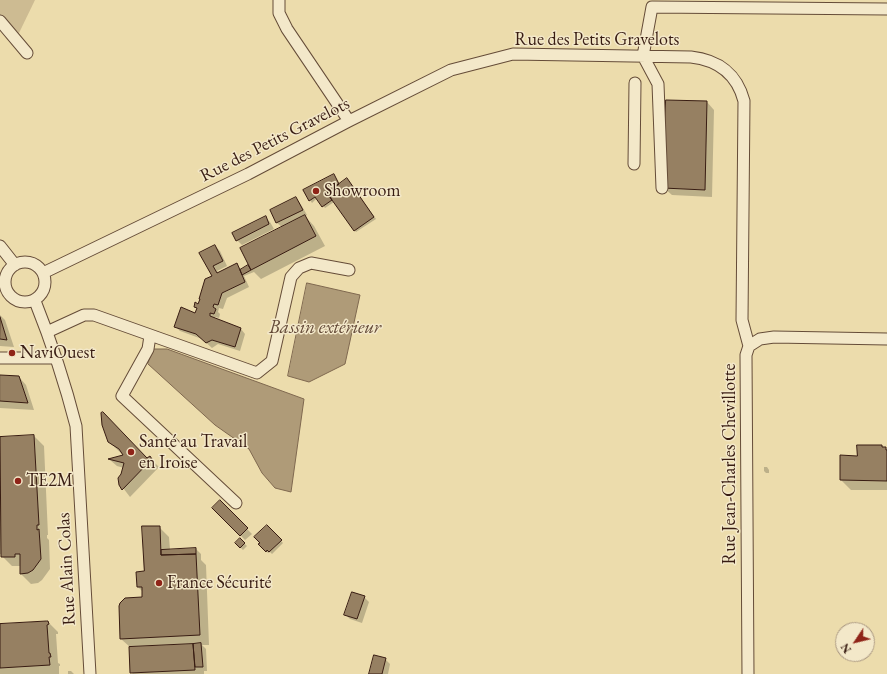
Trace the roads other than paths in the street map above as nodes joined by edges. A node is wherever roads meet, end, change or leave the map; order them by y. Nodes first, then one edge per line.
1 (280, 0) edge
2 (651, 4) edge
3 (842, 4) edge
4 (887, 9) edge
5 (0, 21) edge
6 (27, 53) dead end
7 (643, 56) junction
8 (636, 83) dead end
9 (349, 121) junction
10 (634, 164) dead end
11 (662, 188) dead end
12 (0, 246) edge
13 (15, 265) junction
14 (350, 270) dead end
15 (43, 273) junction
16 (35, 300) junction
17 (47, 332) junction
18 (150, 336) junction
19 (887, 339) edge
20 (749, 346) junction
21 (0, 358) edge
22 (56, 358) junction
23 (236, 503) dead end
24 (90, 674) edge
25 (748, 674) edge

1 - 9 street
2 - 3 street
2 - 7 street
3 - 4 street
5 - 6 street
7 - 9 street, Rue des Petits Gravelots
7 - 11 street
7 - 20 street, Rue des Petits Gravelots
8 - 10 street
9 - 15 street, Rue des Petits Gravelots
12 - 13 street
13 - 15 street
13 - 16 street
14 - 18 street
15 - 16 street
16 - 17 street, Rue Alain Colas
17 - 18 street
17 - 22 street, Rue Alain Colas
18 - 23 street
19 - 20 street, Rue Jean-Charles Chevillotte
20 - 25 street, Rue Jean-Charles Chevillotte
21 - 22 street
22 - 24 street, Rue Alain Colas

